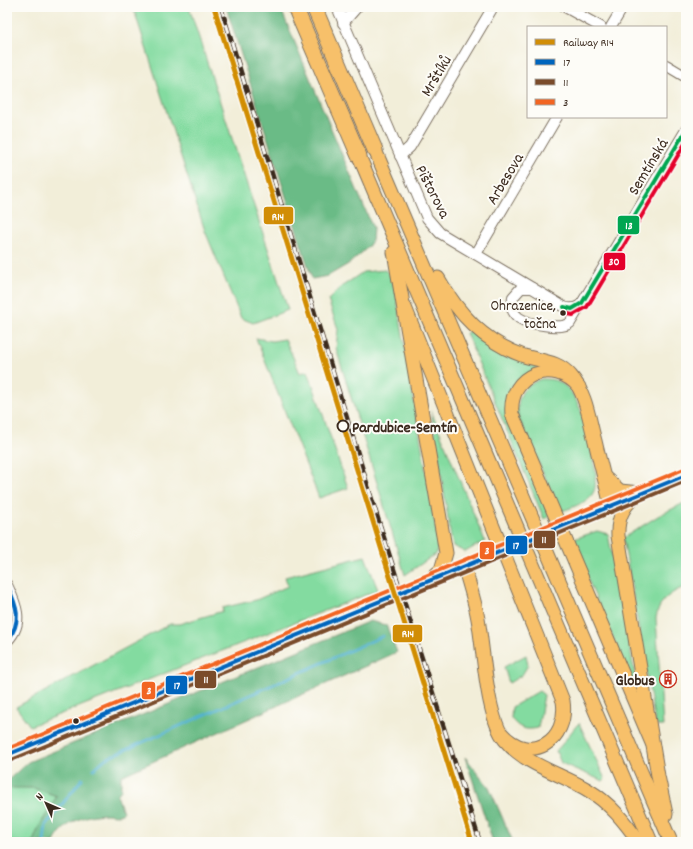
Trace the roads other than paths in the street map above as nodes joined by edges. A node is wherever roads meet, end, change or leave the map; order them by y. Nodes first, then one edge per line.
1 (295, 7) edge
2 (314, 7) edge
3 (337, 7) edge
4 (357, 7) edge
5 (493, 7) edge
6 (565, 7) edge
7 (623, 7) edge
8 (343, 23) junction
9 (599, 26) edge
10 (612, 26) edge
11 (667, 66) edge
12 (686, 77) edge
13 (556, 118) edge
14 (686, 130) edge
15 (375, 150) joint
16 (359, 156) joint
17 (400, 156) junction
18 (404, 220) junction
19 (388, 226) junction
20 (476, 254) junction
21 (534, 289) junction
22 (584, 301) junction
23 (404, 305) junction
24 (579, 387) junction
25 (686, 475) edge
26 (604, 477) junction
27 (641, 493) junction
28 (611, 506) junction
29 (464, 566) junction
30 (428, 581) junction
31 (7, 585) edge
32 (7, 641) edge
33 (101, 716) junction
34 (501, 733) junction
35 (652, 742) junction
36 (7, 749) edge
37 (7, 755) edge
38 (639, 842) edge
39 (651, 842) edge
40 (672, 842) edge

1 - 16 highway
2 - 15 highway
3 - 8 street, Pištorova
4 - 8 street
5 - 17 street, Mrštíků
6 - 9 street
7 - 10 street
8 - 17 street, Pištorova
11 - 12 street
13 - 20 street, Arbesova
14 - 22 street, Semtínská
15 - 18 main road
16 - 19 main road
17 - 20 street, Pištorova
18 - 24 main road
18 - 40 main road
19 - 23 main road
19 - 39 main road
20 - 21 street, Pištorova
21 - 22 street, Pištorova
21 - 22 street, Semtínská
23 - 30 main road
23 - 34 main road
24 - 26 main road
24 - 35 main road
25 - 27 main road
26 - 27 main road
26 - 28 main road
27 - 28 main road
27 - 35 main road
28 - 29 main road, bridge
29 - 30 main road
29 - 34 main road
30 - 33 main road, bridge
31 - 32 street
33 - 36 main road
33 - 37 main road
34 - 38 main road
35 - 40 main road

